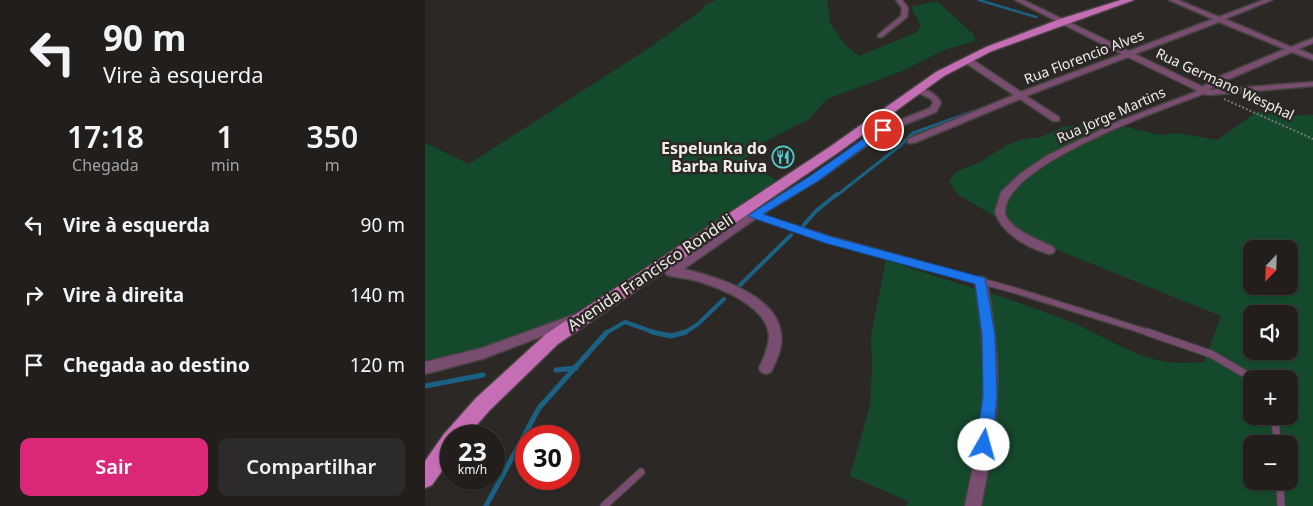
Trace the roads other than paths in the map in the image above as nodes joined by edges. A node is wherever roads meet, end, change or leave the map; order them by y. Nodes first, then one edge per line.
1 (899, 0) edge
2 (1018, 0) edge
3 (1130, 0) edge
4 (1173, 0) edge
5 (1269, 0) edge
6 (1219, 18) junction
7 (1063, 21) junction
8 (880, 36) dead end
9 (1313, 40) edge
10 (1293, 50) junction
11 (1129, 53) junction
12 (1313, 58) edge
13 (967, 60) junction
14 (1313, 84) edge
15 (917, 90) junction
16 (1206, 92) junction
17 (1021, 95) junction
18 (1056, 119) dead end
19 (911, 141) dead end
20 (754, 215) junction
21 (1049, 250) dead end
22 (672, 272) junction
23 (644, 275) junction
24 (981, 281) junction
25 (581, 317) junction
26 (425, 368) edge
27 (766, 368) dead end
28 (1243, 372) edge
29 (465, 425) edge
30 (440, 457) edge
31 (641, 472) dead end
32 (425, 478) edge
33 (1280, 490) edge
34 (604, 506) edge
35 (973, 506) edge
36 (1281, 506) edge

1 - 8 street
2 - 7 street, Rua Germano Wesphal
3 - 7 main road, Avenida Francisco Rondeli
4 - 6 street
5 - 6 street, Rua Florencio Alves
6 - 10 street
6 - 11 street, Rua Florencio Alves
7 - 11 street, Rua Germano Wesphal
7 - 13 main road, Avenida Francisco Rondeli
9 - 10 street, Rua Jorge Martins
10 - 12 street
10 - 16 street, Rua Jorge Martins
11 - 16 street, Rua Germano Wesphal
11 - 17 street, Rua Florencio Alves
13 - 15 main road, Avenida Francisco Rondeli
13 - 17 street
14 - 16 street
15 - 20 street
15 - 23 main road, Avenida Francisco Rondeli
16 - 21 street, Rua Jorge Martins
17 - 18 street
17 - 19 street, Rua Florencio Alves
20 - 22 street
20 - 24 lane
22 - 23 street
22 - 27 street
23 - 25 main road, Avenida Francisco Rondeli
24 - 28 lane
24 - 35 street
25 - 26 street
25 - 29 main road, Avenida Francisco Rondeli
30 - 32 main road
31 - 34 lane
33 - 36 lane

